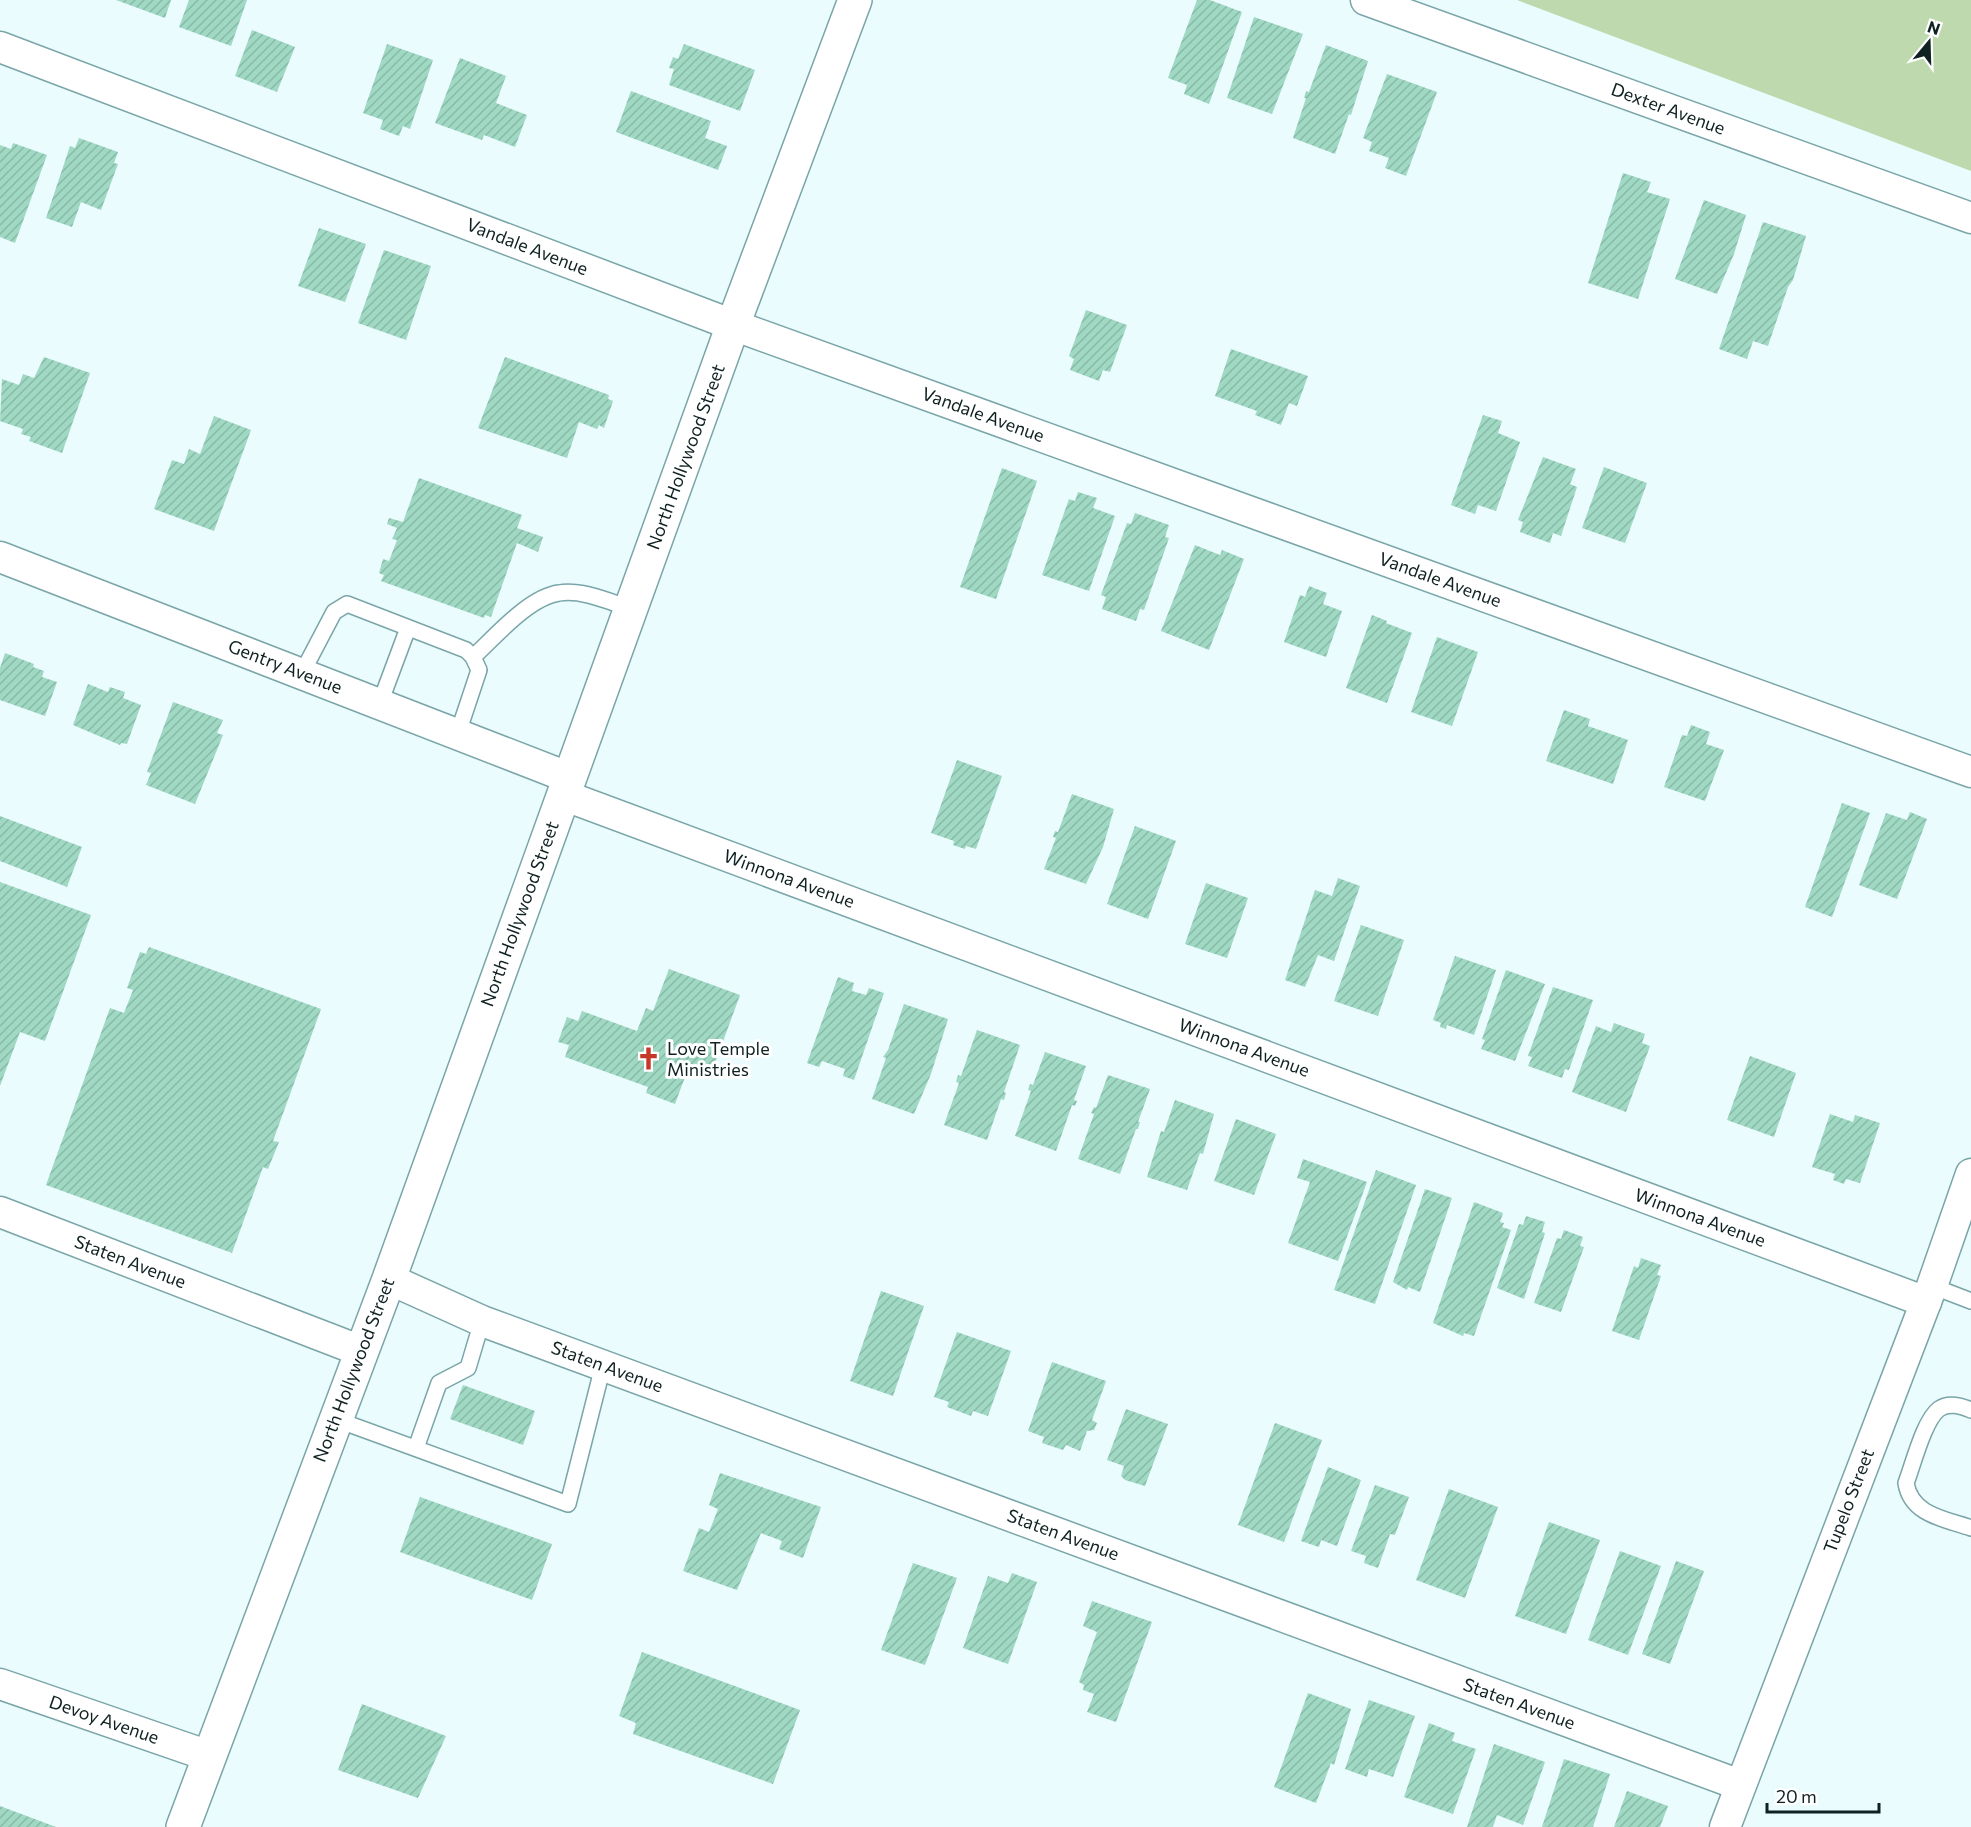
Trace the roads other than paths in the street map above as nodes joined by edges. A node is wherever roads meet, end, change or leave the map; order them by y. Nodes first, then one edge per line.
1 (855, 0) edge
2 (1366, 0) edge
3 (0, 46) edge
4 (1971, 218) edge
5 (734, 325) junction
6 (0, 557) edge
7 (632, 609) junction
8 (408, 628) junction
9 (473, 657) junction
10 (302, 673) junction
11 (380, 703) junction
12 (458, 733) junction
13 (1971, 772) edge
14 (566, 786) junction
15 (1971, 1174) edge
16 (0, 1212) edge
17 (389, 1279) junction
18 (1929, 1294) junction
19 (1971, 1301) edge
20 (482, 1321) junction
21 (361, 1351) junction
22 (603, 1366) junction
23 (1971, 1410) edge
24 (335, 1419) junction
25 (416, 1448) junction
26 (1971, 1528) edge
27 (0, 1684) edge
28 (209, 1756) junction
29 (1740, 1785) junction
30 (183, 1827) edge
31 (1725, 1827) edge

1 - 5 main road, North Hollywood Street
2 - 4 street, Dexter Avenue
3 - 5 street, Vandale Avenue
5 - 7 main road, North Hollywood Street
5 - 13 street, Vandale Avenue
6 - 10 street, Gentry Avenue
7 - 9 lane
7 - 14 main road, North Hollywood Street
8 - 9 lane
8 - 10 lane
8 - 11 lane
9 - 12 lane
10 - 11 street, Gentry Avenue
11 - 12 street, Gentry Avenue
12 - 14 street, Gentry Avenue
14 - 17 main road, North Hollywood Street
14 - 18 street, Winnona Avenue
15 - 18 street, Tupelo Street
16 - 21 street, Staten Avenue
17 - 20 street, Staten Avenue
17 - 21 main road, North Hollywood Street
18 - 19 lane
18 - 29 street, Tupelo Street
20 - 22 street, Staten Avenue
20 - 25 lane
21 - 24 main road, North Hollywood Street
22 - 25 lane
22 - 29 street, Staten Avenue
23 - 26 lane
24 - 25 lane
24 - 28 main road, North Hollywood Street
27 - 28 street, Devoy Avenue
28 - 30 main road, North Hollywood Street
29 - 31 street, Tupelo Street

